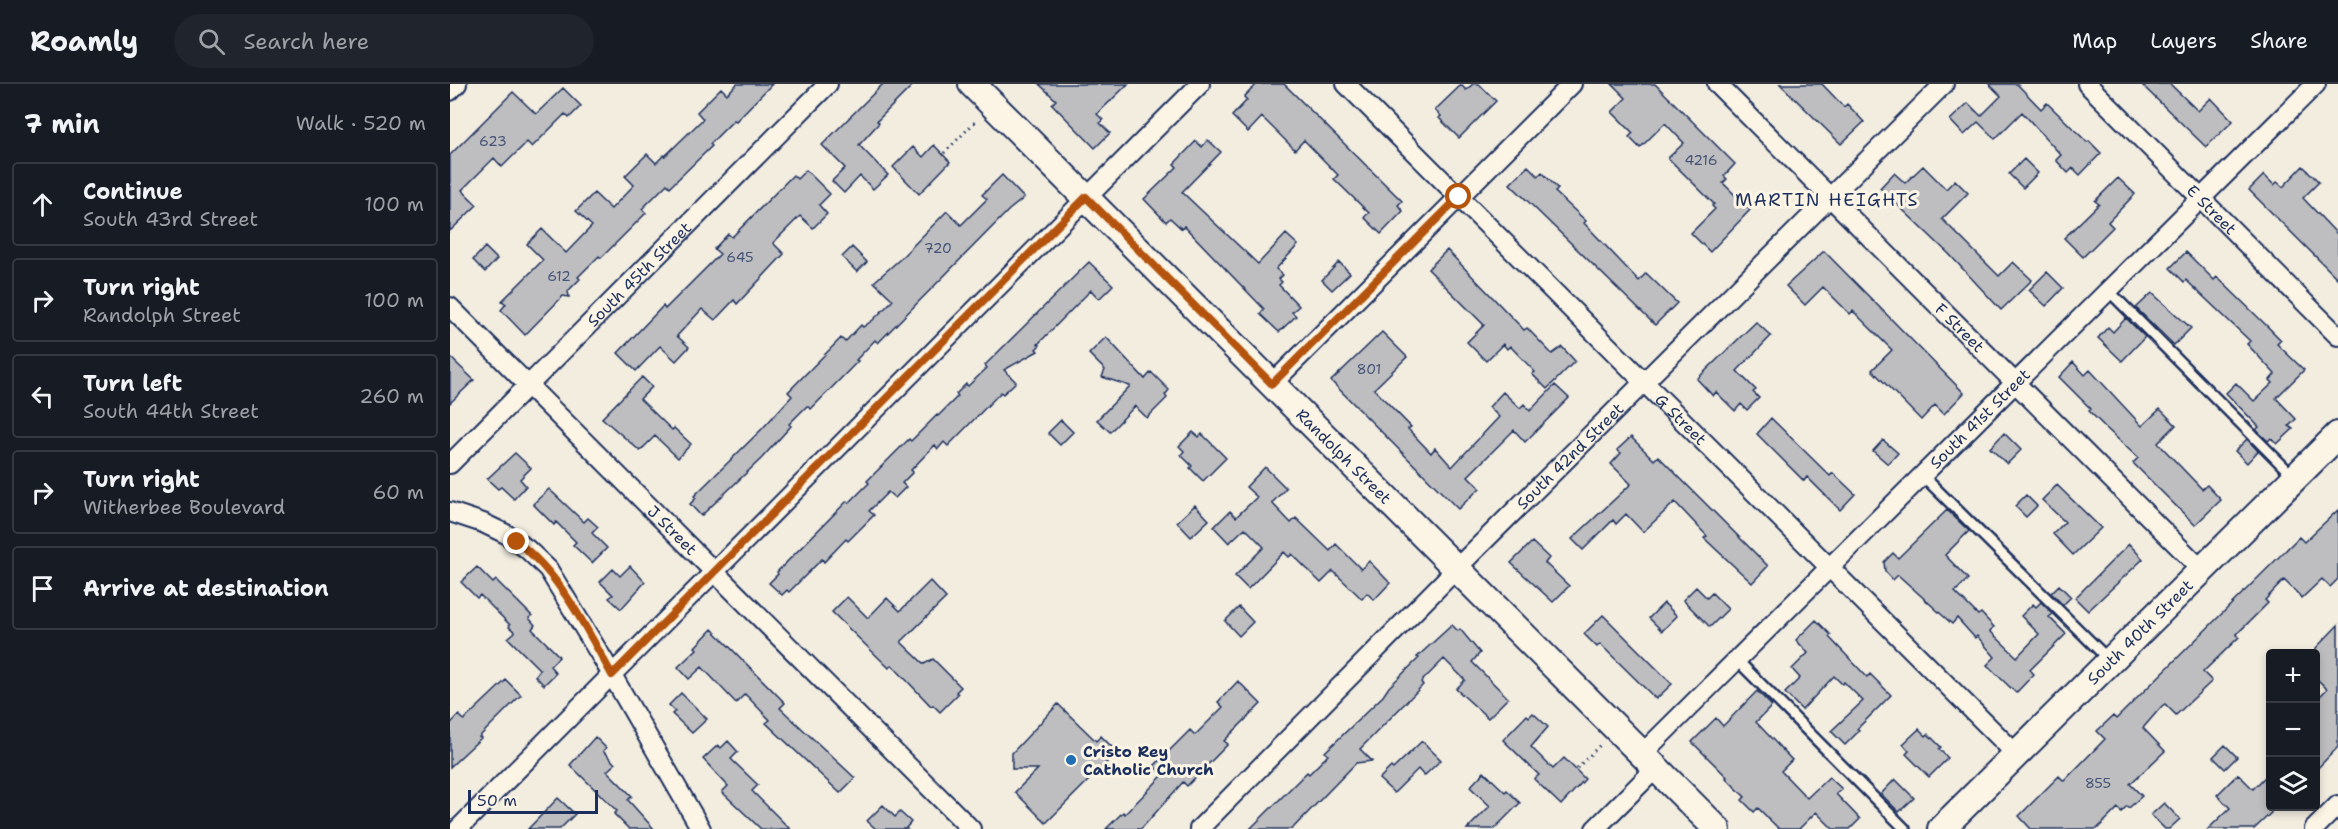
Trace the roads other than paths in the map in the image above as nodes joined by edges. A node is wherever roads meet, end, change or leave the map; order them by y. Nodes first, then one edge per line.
1 (457, 84) edge
2 (828, 84) edge
3 (972, 84) edge
4 (1200, 84) edge
5 (1346, 84) edge
6 (1572, 84) edge
7 (1717, 84) edge
8 (1944, 84) edge
9 (2087, 84) edge
10 (2316, 84) edge
11 (450, 91) edge
12 (1086, 197) junction
13 (1459, 197) junction
14 (1830, 197) junction
15 (2201, 198) junction
16 (2108, 290) junction
17 (450, 307) edge
18 (2338, 336) edge
19 (1644, 382) junction
20 (2015, 383) junction
21 (1272, 384) junction
22 (528, 386) junction
23 (2338, 435) edge
24 (450, 464) edge
25 (1922, 475) junction
26 (2295, 478) junction
27 (450, 512) edge
28 (1829, 567) junction
29 (1457, 569) junction
30 (2202, 570) junction
31 (714, 572) junction
32 (1736, 659) junction
33 (2110, 660) junction
34 (612, 675) junction
35 (2016, 754) junction
36 (1649, 761) junction
37 (2338, 805) edge
38 (458, 829) edge
39 (701, 829) edge
40 (971, 829) edge
41 (1199, 829) edge
42 (1595, 829) edge
43 (1717, 829) edge
44 (1905, 829) edge
45 (1941, 829) edge
46 (2314, 829) edge

1 - 11 street
2 - 22 street, South 45th Street
3 - 12 main road, Randolph Street
4 - 12 street
5 - 13 street, G Street
6 - 13 street
7 - 14 street, F Street
8 - 14 street, South 42nd Street
9 - 15 street, E Street
10 - 15 street, South 41st Street
12 - 21 main road, Randolph Street
12 - 31 street
13 - 19 street, G Street
13 - 21 street
14 - 19 street, South 42nd Street
14 - 20 street, F Street
15 - 16 street, South 41st Street
15 - 18 street, E Street
16 - 20 street, South 41st Street
16 - 26 lane
17 - 22 street, J Street
19 - 28 street, G Street
19 - 29 street, South 42nd Street
20 - 25 street, South 41st Street
20 - 30 street, F Street
21 - 29 main road, Randolph Street
22 - 24 street, South 45th Street
22 - 31 street, J Street
23 - 26 main road, South 40th Street
25 - 28 street, South 41st Street
25 - 33 lane
26 - 30 main road, South 40th Street
27 - 34 street
28 - 32 street, South 41st Street
28 - 35 street, G Street
29 - 36 main road, Randolph Street
29 - 41 street, South 42nd Street
30 - 33 main road, South 40th Street
31 - 34 street
31 - 40 street, J Street
32 - 36 street, South 41st Street
32 - 44 lane
33 - 35 main road, South 40th Street
34 - 38 street
34 - 39 street
35 - 45 main road, South 40th Street
36 - 42 street, South 41st Street
36 - 43 main road, Randolph Street
37 - 46 street

